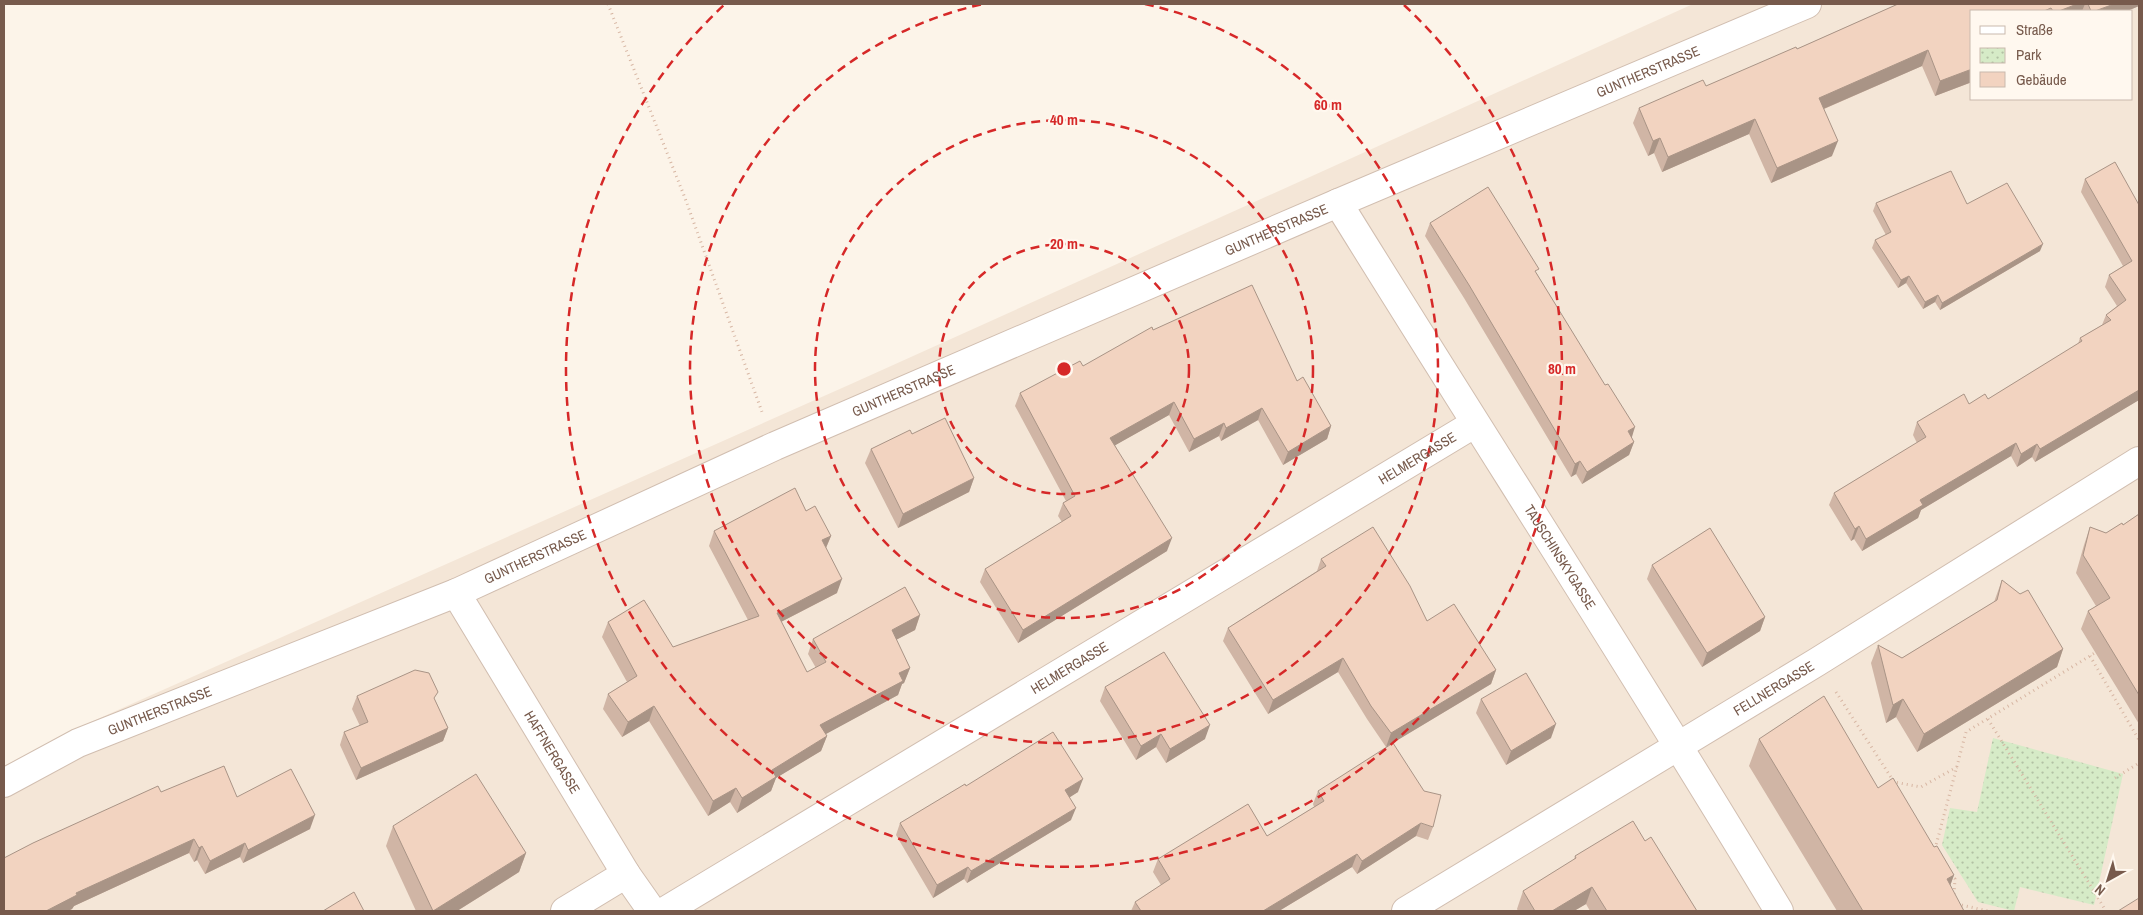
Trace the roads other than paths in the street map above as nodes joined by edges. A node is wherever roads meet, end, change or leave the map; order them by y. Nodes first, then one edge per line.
1 (1807, 4) edge
2 (1338, 203) junction
3 (1474, 424) junction
4 (2139, 461) edge
5 (456, 593) junction
6 (1679, 744) junction
7 (4, 783) edge
8 (626, 874) junction
9 (565, 911) edge
10 (652, 911) edge
11 (665, 911) edge
12 (1406, 911) edge
13 (1779, 911) edge

1 - 2 street, GUNTHERSTRASSE
2 - 3 street, TAUSCHINSKYGASSE
2 - 5 street, GUNTHERSTRASSE
3 - 6 street, TAUSCHINSKYGASSE
3 - 11 street, HELMERGASSE
4 - 6 street, FELLNERGASSE
5 - 7 street, GUNTHERSTRASSE
5 - 8 street, HAFFNERGASSE
6 - 12 street, FELLNERGASSE
6 - 13 street, TAUSCHINSKYGASSE
8 - 9 street
8 - 10 street, HAFFNERGASSE

